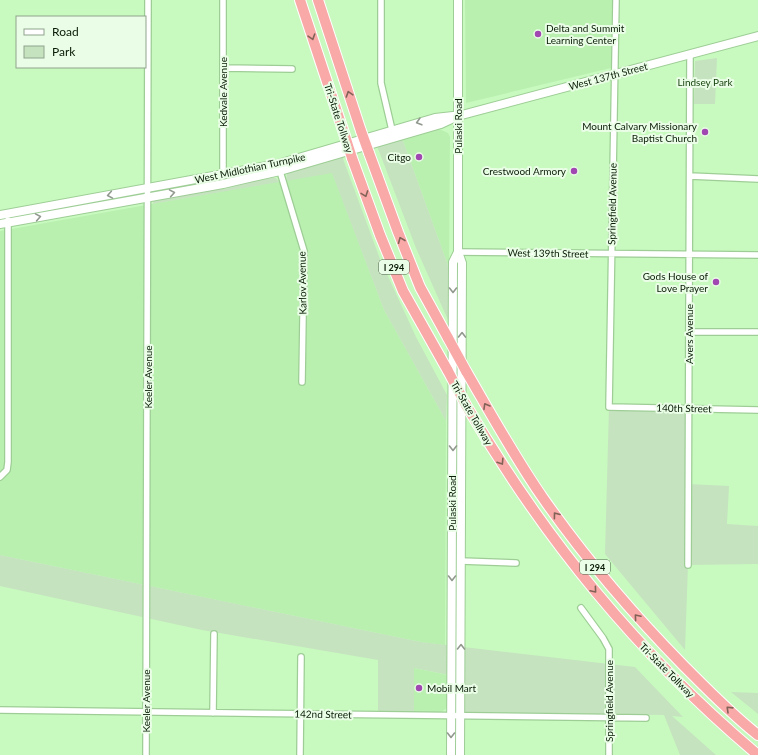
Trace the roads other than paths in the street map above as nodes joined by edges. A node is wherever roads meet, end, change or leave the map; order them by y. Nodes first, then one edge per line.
1 (148, 0) edge
2 (223, 0) edge
3 (300, 0) edge
4 (318, 0) edge
5 (381, 0) edge
6 (458, 0) edge
7 (616, 0) edge
8 (758, 36) edge
9 (690, 54) junction
10 (223, 68) junction
11 (292, 69) dead end
12 (614, 74) junction
13 (458, 116) junction
14 (392, 130) junction
15 (279, 168) junction
16 (223, 174) junction
17 (690, 176) junction
18 (758, 179) edge
19 (223, 184) junction
20 (148, 188) junction
21 (148, 197) junction
22 (4, 214) edge
23 (4, 223) edge
24 (458, 252) junction
25 (612, 254) junction
26 (689, 254) junction
27 (758, 255) edge
28 (689, 332) junction
29 (758, 332) edge
30 (302, 382) dead end
31 (609, 408) joint
32 (688, 408) junction
33 (758, 410) edge
34 (0, 477) edge
35 (461, 561) junction
36 (516, 563) dead end
37 (688, 565) dead end
38 (580, 608) dead end
39 (214, 634) dead end
40 (301, 657) dead end
41 (0, 710) edge
42 (146, 712) junction
43 (213, 714) junction
44 (301, 714) junction
45 (451, 716) junction
46 (460, 716) junction
47 (609, 718) junction
48 (646, 718) dead end
49 (758, 735) edge
50 (146, 755) edge
51 (300, 755) edge
52 (451, 755) edge
53 (460, 755) edge
54 (609, 755) edge
55 (758, 755) edge

1 - 20 street, Keeler Avenue
2 - 10 street, Kedvale Avenue
3 -> 55 highway, Tri-State Tollway / I 294, bridge
49 -> 4 highway, Tri-State Tollway / I 294, bridge
5 - 14 street
6 - 13 main road, Pulaski Road
7 - 12 street, Springfield Avenue
8 - 9 main road, West 137th Street
9 - 12 main road, West 137th Street
9 - 17 street, Avers Avenue
10 - 11 street
10 - 16 street, Kedvale Avenue
12 - 13 main road, West 137th Street
12 - 25 street, Springfield Avenue
13 -> 14 main road, West Midlothian Turnpike
13 - 15 main road, West Midlothian Turnpike
13 - 24 main road, Pulaski Road
14 - 15 main road, West Midlothian Turnpike
15 - 16 main road, West Midlothian Turnpike
15 - 19 main road, West Midlothian Turnpike
15 - 30 street, Karlov Avenue
16 - 19 street, Kedvale Avenue
16 - 20 main road, West Midlothian Turnpike
17 - 18 street
17 - 26 street, Avers Avenue
21 -> 19 main road, West Midlothian Turnpike
20 - 21 street, Keeler Avenue
20 -> 22 main road, West Midlothian Turnpike
23 -> 21 main road, West Midlothian Turnpike
21 - 42 street, Keeler Avenue
22 - 23 street
23 - 34 street
24 - 25 street, West 139th Street
35 -> 24 main road, Pulaski Road
24 -> 45 main road, Pulaski Road
25 - 26 street, West 139th Street
25 - 31 street, Springfield Avenue
26 - 27 street, West 139th Street
26 - 28 street, Avers Avenue
28 - 29 street
28 - 32 street, Avers Avenue
31 - 32 street, 140th Street
32 - 33 street, 140th Street
32 - 37 street, Avers Avenue
35 - 36 street
46 -> 35 main road, Pulaski Road
38 - 47 street, Springfield Avenue
39 - 43 street
40 - 44 street
41 - 42 street, 142nd Street
42 - 43 street, 142nd Street
42 - 50 street, Keeler Avenue
43 - 44 street, 142nd Street
44 - 45 street, 142nd Street
44 - 51 street
45 - 46 street, 142nd Street
45 -> 52 main road, Pulaski Road
46 - 47 street, 142nd Street
46 - 53 main road, Pulaski Road
47 - 48 street, 142nd Street
47 - 54 street, Springfield Avenue

